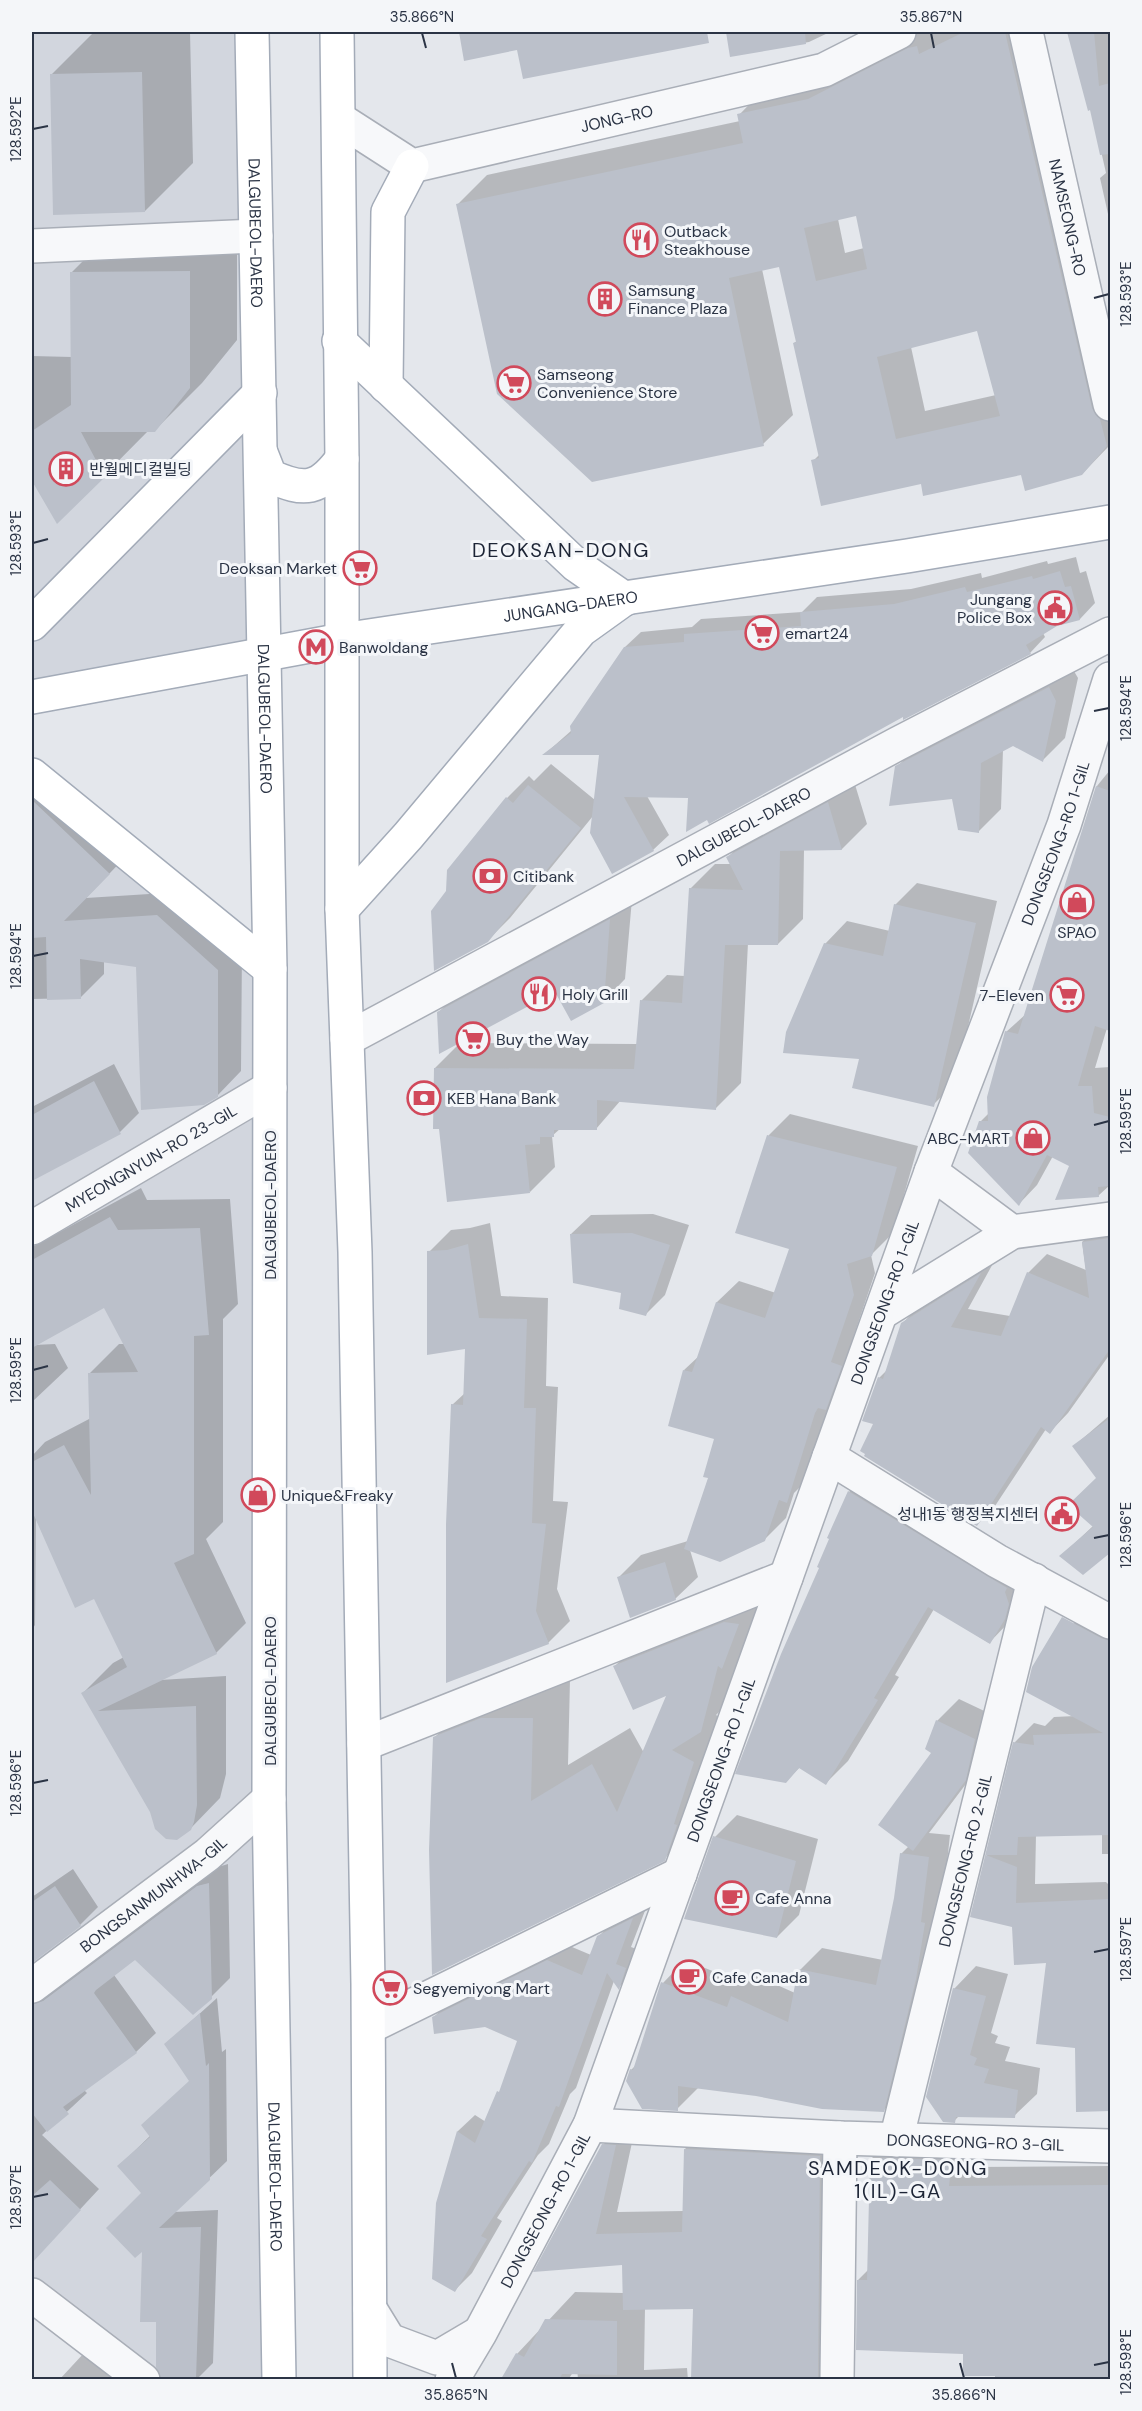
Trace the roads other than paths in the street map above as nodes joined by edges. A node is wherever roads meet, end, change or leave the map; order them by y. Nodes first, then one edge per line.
1 (252, 32) edge
2 (337, 32) edge
3 (899, 32) edge
4 (1026, 32) edge
5 (339, 119) junction
6 (412, 166) junction
7 (256, 236) junction
8 (32, 246) edge
9 (339, 341) junction
10 (386, 386) junction
11 (260, 393) junction
12 (1110, 404) edge
13 (261, 453) junction
14 (342, 459) junction
15 (1110, 522) edge
16 (625, 599) junction
17 (32, 624) edge
18 (1110, 634) edge
19 (342, 640) junction
20 (263, 655) junction
21 (1110, 679) edge
22 (32, 697) edge
23 (32, 776) edge
24 (342, 909) junction
25 (270, 969) junction
26 (347, 1039) junction
27 (270, 1088) junction
28 (931, 1172) junction
29 (1110, 1219) edge
30 (32, 1228) edge
31 (1012, 1232) junction
32 (881, 1313) junction
33 (829, 1457) junction
34 (786, 1577) junction
35 (1034, 1580) junction
36 (1110, 1622) edge
37 (364, 1744) junction
38 (269, 1799) junction
39 (680, 1874) junction
40 (32, 1986) edge
41 (369, 2027) junction
42 (590, 2124) junction
43 (840, 2138) junction
44 (896, 2140) junction
45 (1110, 2146) edge
46 (32, 2295) edge
47 (370, 2309) junction
48 (480, 2333) junction
49 (143, 2379) edge
50 (279, 2379) edge
51 (370, 2379) edge
52 (452, 2379) edge
53 (837, 2379) edge

1 - 7 main road, DALGUBEOL-DAERO
2 - 5 main road
3 - 6 street, JONG-RO
4 - 12 street, NAMSEONG-RO
5 - 6 street
5 - 9 main road
6 - 10 main road
7 - 8 street
7 - 11 main road, DALGUBEOL-DAERO
9 - 10 main road
9 - 14 main road
10 - 16 main road
11 - 13 main road, DALGUBEOL-DAERO
11 - 17 main road
13 - 14 main road
13 - 20 main road, DALGUBEOL-DAERO
14 - 19 main road
15 - 16 main road, JUNGANG-DAERO
16 - 19 main road, JUNGANG-DAERO
16 - 24 main road
18 - 26 street, DALGUBEOL-DAERO
19 - 20 main road, JUNGANG-DAERO
19 - 24 main road
20 - 22 main road, JUNGANG-DAERO
20 - 25 main road, DALGUBEOL-DAERO
21 - 28 street, DONGSEONG-RO 1-GIL
23 - 25 main road
24 - 26 main road
25 - 27 main road, DALGUBEOL-DAERO
26 - 37 main road
27 - 30 street, MYEONGNYUN-RO 23-GIL
27 - 38 main road, DALGUBEOL-DAERO
28 - 31 street
28 - 32 street, DONGSEONG-RO 1-GIL
29 - 31 street
31 - 32 street
32 - 33 street, DONGSEONG-RO 1-GIL
33 - 34 street, DONGSEONG-RO 1-GIL
33 - 35 street
34 - 37 street
34 - 39 street, DONGSEONG-RO 1-GIL
35 - 36 street
35 - 44 street, DONGSEONG-RO 2-GIL
37 - 41 main road
38 - 40 street, BONGSANMUNHWA-GIL
38 - 50 main road, DALGUBEOL-DAERO
39 - 41 street
39 - 42 street, DONGSEONG-RO 1-GIL
41 - 47 main road
42 - 43 street, DONGSEONG-RO 3-GIL
42 - 48 street, DONGSEONG-RO 1-GIL
43 - 44 street, DONGSEONG-RO 3-GIL
43 - 53 street
44 - 45 street, DONGSEONG-RO 3-GIL
46 - 49 street
47 - 48 street
47 - 51 main road
48 - 52 street, DONGSEONG-RO 1-GIL

